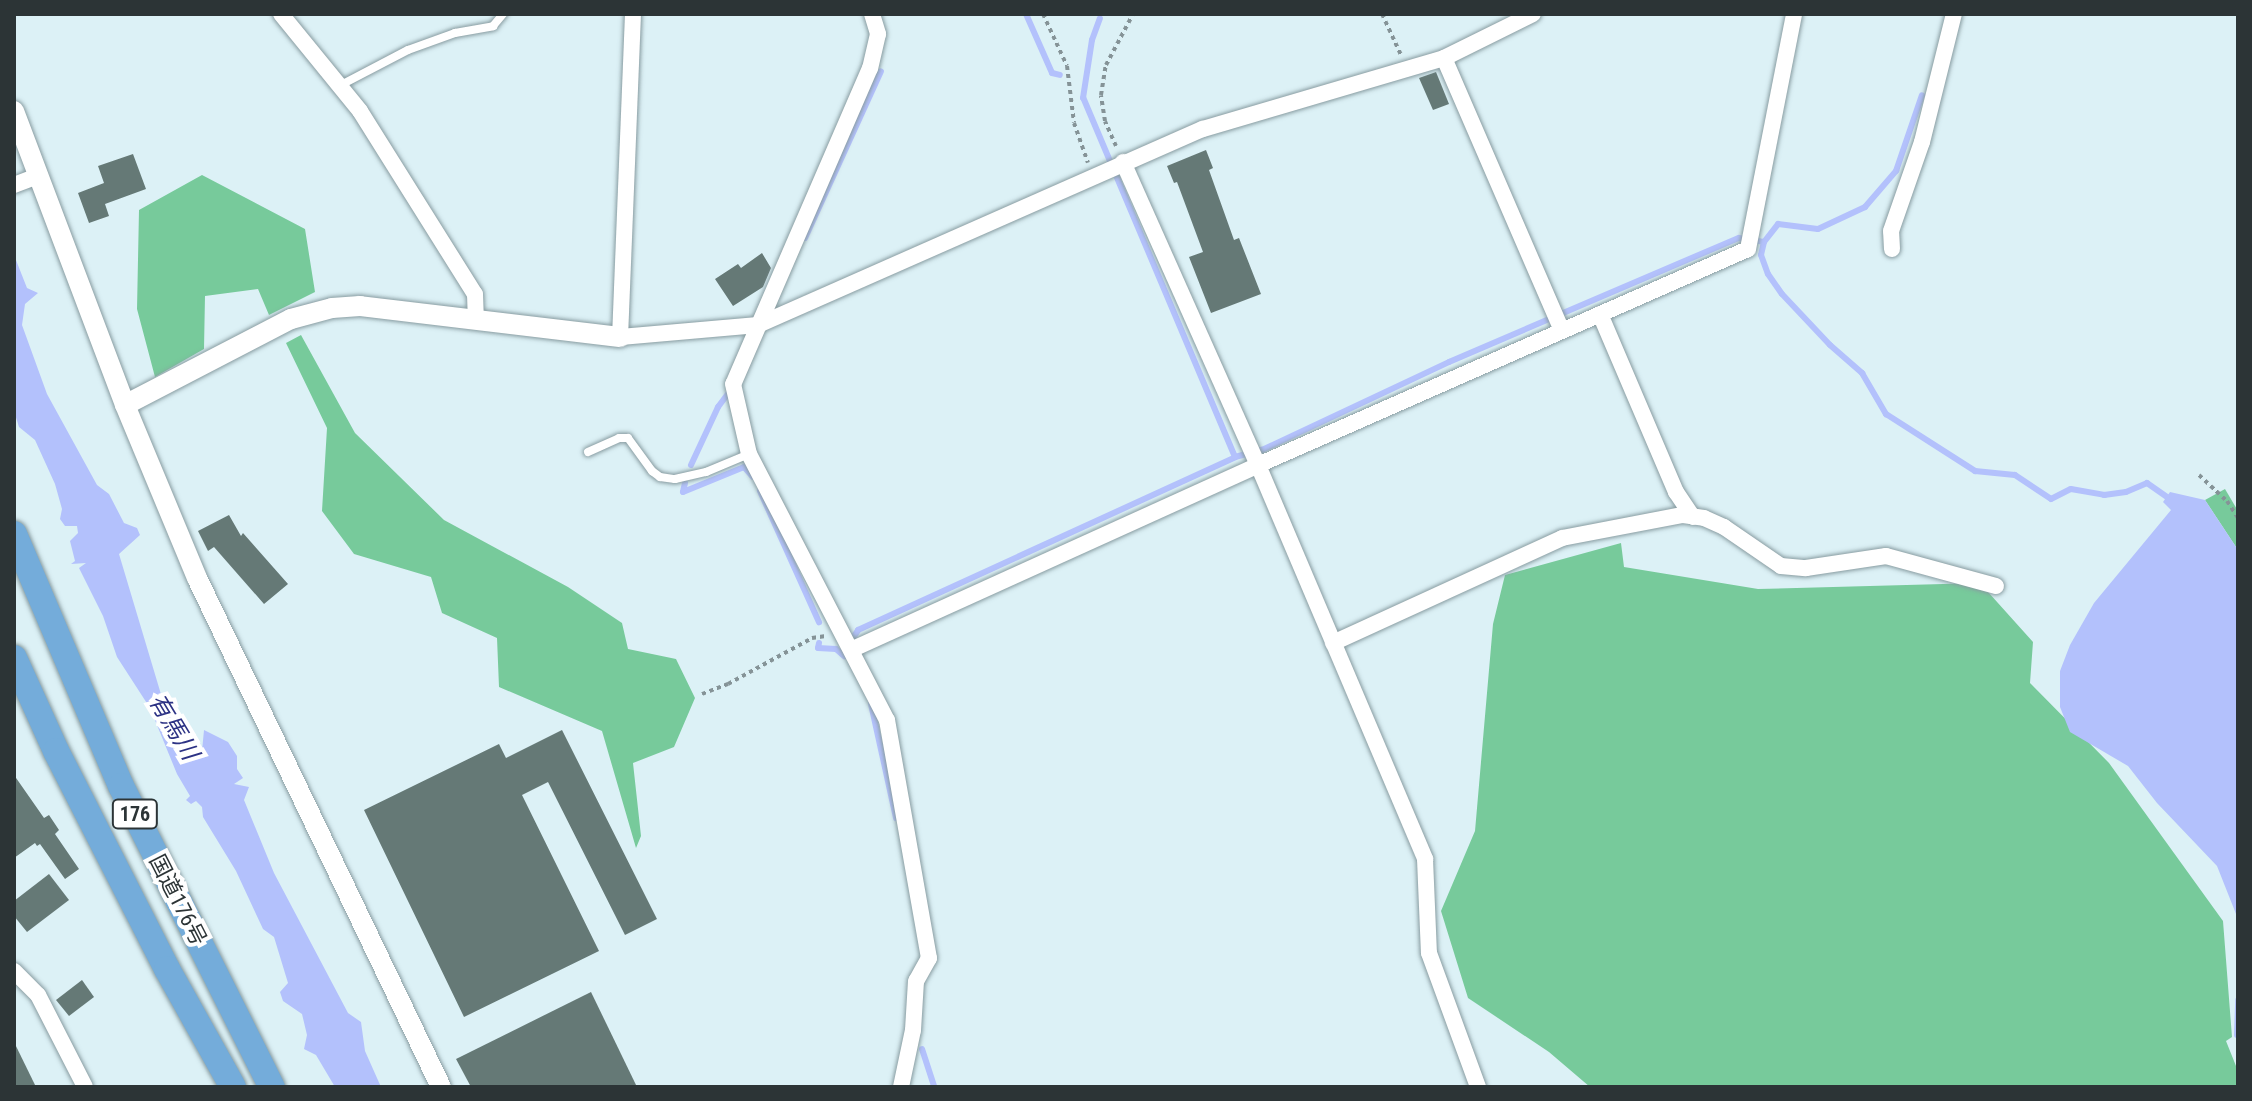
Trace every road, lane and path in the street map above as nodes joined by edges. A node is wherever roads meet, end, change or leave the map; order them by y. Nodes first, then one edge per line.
1 (281, 14) edge
2 (503, 14) edge
3 (633, 14) edge
4 (872, 14) edge
5 (1043, 14) edge
6 (1133, 14) edge
7 (1382, 14) edge
8 (1533, 14) edge
9 (1794, 14) edge
10 (1954, 14) edge
11 (1444, 58) junction
12 (1407, 68) junction
13 (338, 86) junction
14 (14, 111) edge
15 (1123, 162) junction
16 (1092, 175) junction
17 (26, 181) edge
18 (1892, 249) dead end
19 (1600, 314) junction
20 (476, 320) junction
21 (758, 325) junction
22 (1562, 331) junction
23 (620, 337) junction
24 (125, 405) junction
25 (588, 452) dead end
26 (749, 454) junction
27 (1258, 465) junction
28 (2199, 475) dead end
29 (1693, 517) junction
30 (2238, 518) edge
31 (14, 534) edge
32 (1996, 586) dead end
33 (849, 642) junction
34 (1333, 643) junction
35 (14, 658) edge
36 (702, 694) dead end
37 (14, 971) edge
38 (85, 1087) edge
39 (233, 1087) edge
40 (272, 1087) edge
41 (441, 1087) edge
42 (901, 1087) edge
43 (1478, 1087) edge

1 - 13 street
2 - 13 lane
3 - 23 street
4 - 21 street
5 - 16 path
6 - 15 path
7 - 12 path
8 - 11 street
9 - 19 street
10 - 18 street
11 - 12 street
11 - 22 street
12 - 15 street
13 - 20 street
14 - 17 street
15 - 16 street
15 - 27 street
16 - 21 street
17 - 24 street
19 - 22 street
19 - 29 street
20 - 23 street
20 - 24 street
21 - 23 street
21 - 26 street
22 - 27 street
24 - 41 street
25 - 26 lane
26 - 33 street
27 - 33 street
27 - 34 street
28 - 30 path
29 - 32 street
29 - 34 street
31 - 40 highway, 国道176号 / 176
33 - 36 path
33 - 42 street
34 - 43 street
35 - 39 highway, 国道176号 / 176
37 - 38 street

